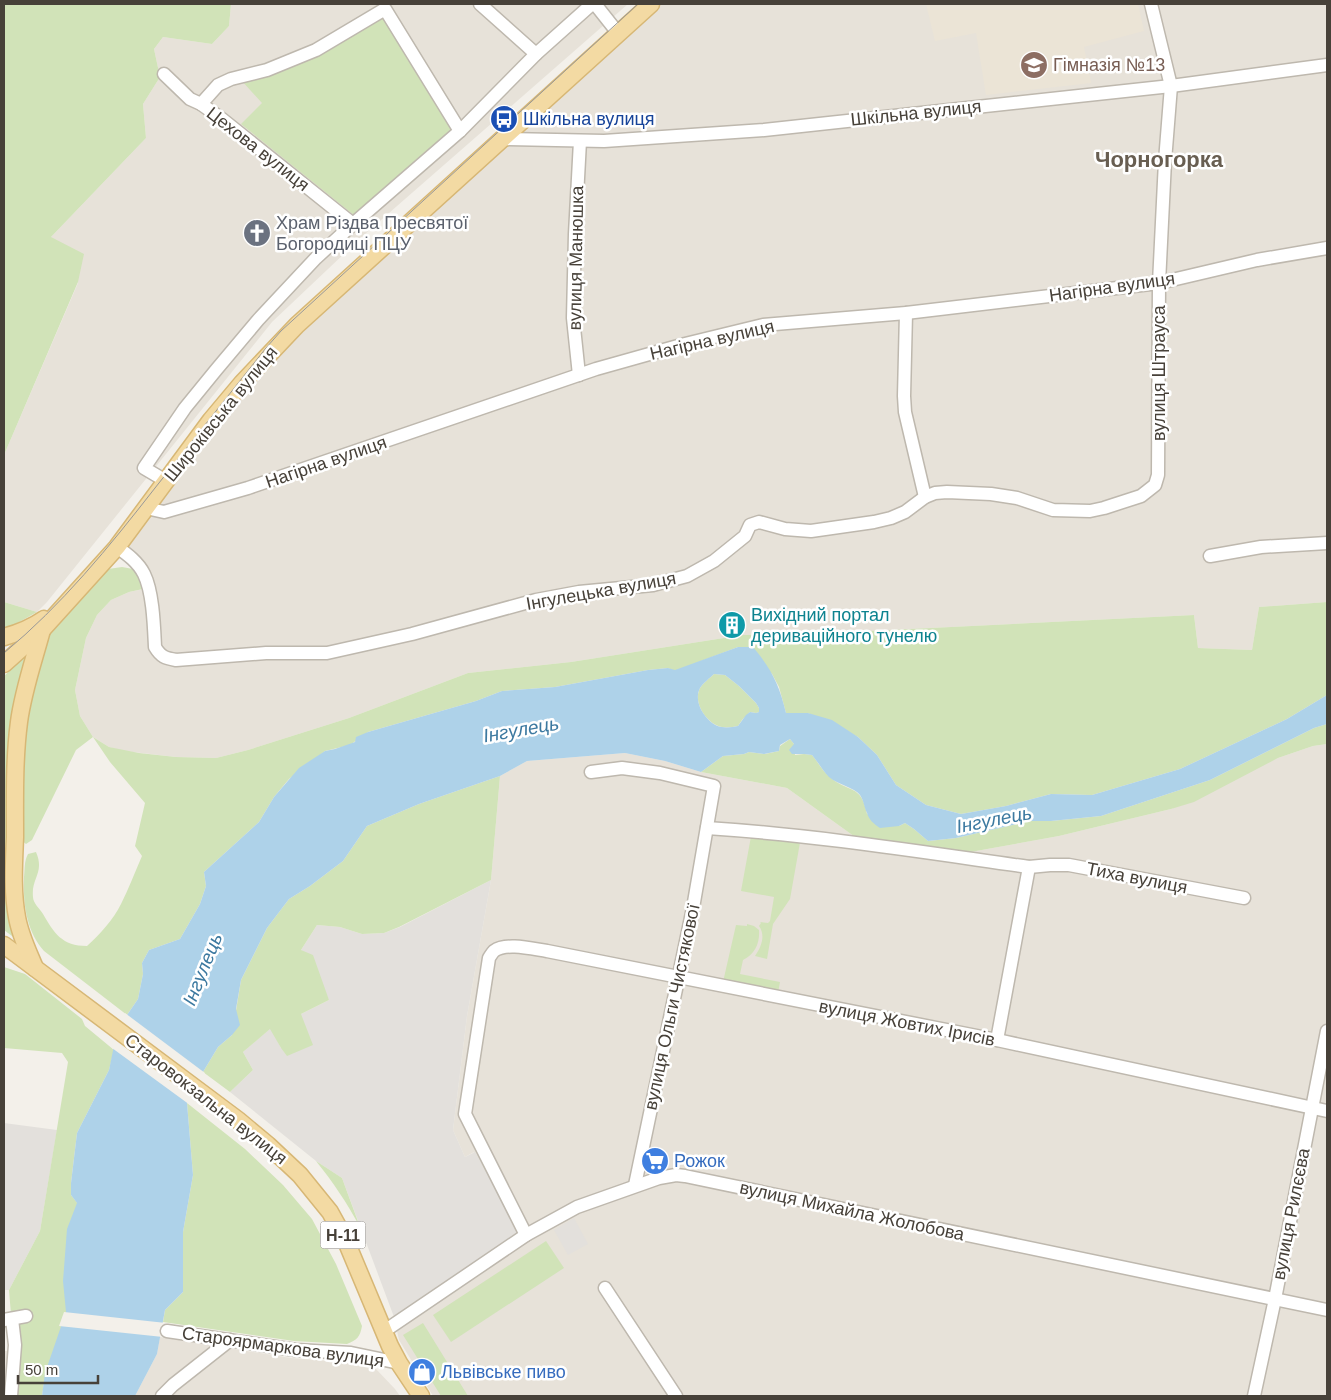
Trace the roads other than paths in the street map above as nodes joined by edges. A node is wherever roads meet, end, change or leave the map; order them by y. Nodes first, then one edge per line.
1 (480, 4) edge
2 (593, 4) edge
3 (651, 4) edge
4 (1151, 4) edge
5 (383, 6) edge
6 (618, 33) junction
7 (536, 54) junction
8 (1327, 66) edge
9 (164, 74) dead end
10 (1171, 86) junction
11 (201, 104) junction
12 (460, 131) junction
13 (502, 139) junction
14 (580, 140) junction
15 (353, 224) junction
16 (1327, 248) edge
17 (1159, 283) junction
18 (906, 313) junction
19 (579, 375) junction
20 (1158, 475) joint
21 (166, 481) junction
22 (925, 497) junction
23 (146, 508) junction
24 (1327, 543) edge
25 (117, 546) junction
26 (1210, 556) dead end
27 (72, 596) junction
28 (42, 630) junction
29 (4, 637) edge
30 (4, 664) edge
31 (591, 772) dead end
32 (708, 828) junction
33 (1029, 867) junction
34 (1244, 898) dead end
35 (4, 945) edge
36 (4, 960) edge
37 (35, 968) junction
38 (678, 978) junction
39 (1327, 1031) edge
40 (996, 1040) junction
41 (1312, 1108) junction
42 (1327, 1111) edge
43 (635, 1185) junction
44 (526, 1235) junction
45 (605, 1288) dead end
46 (1275, 1299) junction
47 (1327, 1310) edge
48 (26, 1316) dead end
49 (8, 1319) edge
50 (167, 1331) dead end
51 (383, 1332) junction
52 (230, 1340) junction
53 (399, 1363) junction
54 (11, 1396) edge
55 (162, 1396) edge
56 (421, 1396) edge
57 (676, 1396) edge
58 (1254, 1396) edge

1 - 7 street
2 - 6 street
2 - 7 street
3 - 6 main road, Широківська вулиця
4 - 10 street, вулиця Штрауса
5 - 11 street
5 - 12 street
6 - 13 main road, Широківська вулиця
7 - 12 street
8 - 10 street, Шкільна вулиця
9 - 11 street, Цехова вулиця
10 - 14 street, Шкільна вулиця
10 - 17 street, вулиця Штрауса
11 - 15 street, Цехова вулиця
12 - 15 street
13 - 14 street, Шкільна вулиця
13 - 21 main road, Широківська вулиця
14 - 19 street, вулиця Манюшка
15 - 21 street
16 - 17 street, Нагірна вулиця
17 - 18 street, Нагірна вулиця
17 - 20 street, вулиця Штрауса
18 - 19 street, Нагірна вулиця
18 - 22 street
19 - 23 street, Нагірна вулиця
20 - 22 street, Інгулецька вулиця
21 - 23 main road, Широківська вулиця
22 - 25 street, Інгулецька вулиця
23 - 25 main road, Широківська вулиця
24 - 26 street
25 - 27 main road, Широківська вулиця
27 - 28 main road
27 - 29 main road
28 - 30 main road
28 - 37 main road
31 - 32 street, вулиця Ольги Чистякової
32 - 33 street
32 - 38 street, вулиця Ольги Чистякової
33 - 34 street, Тиха вулиця
33 - 40 street
35 - 37 main road, Старовокзальна вулиця / Н-11
36 - 37 main road
37 - 51 main road, Старовокзальна вулиця / Н-11
38 - 40 street, вулиця Жовтих Ірисів
38 - 43 street, вулиця Ольги Чистякової
38 - 44 street, вулиця Жовтих Ірисів
39 - 41 street, вулиця Рилєєва
40 - 41 street, вулиця Жовтих Ірисів
41 - 42 street, вулиця Жовтих Ірисів
41 - 46 street, вулиця Рилєєва
43 - 44 street, вулиця Михайла Жолобова
43 - 46 street, вулиця Михайла Жолобова
44 - 51 street, вулиця Михайла Жолобова
45 - 57 street
46 - 47 street, вулиця Михайла Жолобова
46 - 58 street, вулиця Рилєєва
48 - 49 street
49 - 54 street
50 - 52 street, Староярмаркова вулиця
51 - 53 main road, Старовокзальна вулиця / Н-11
52 - 53 street, Староярмаркова вулиця
52 - 55 street
53 - 56 main road, Старовокзальна вулиця / Н-11

